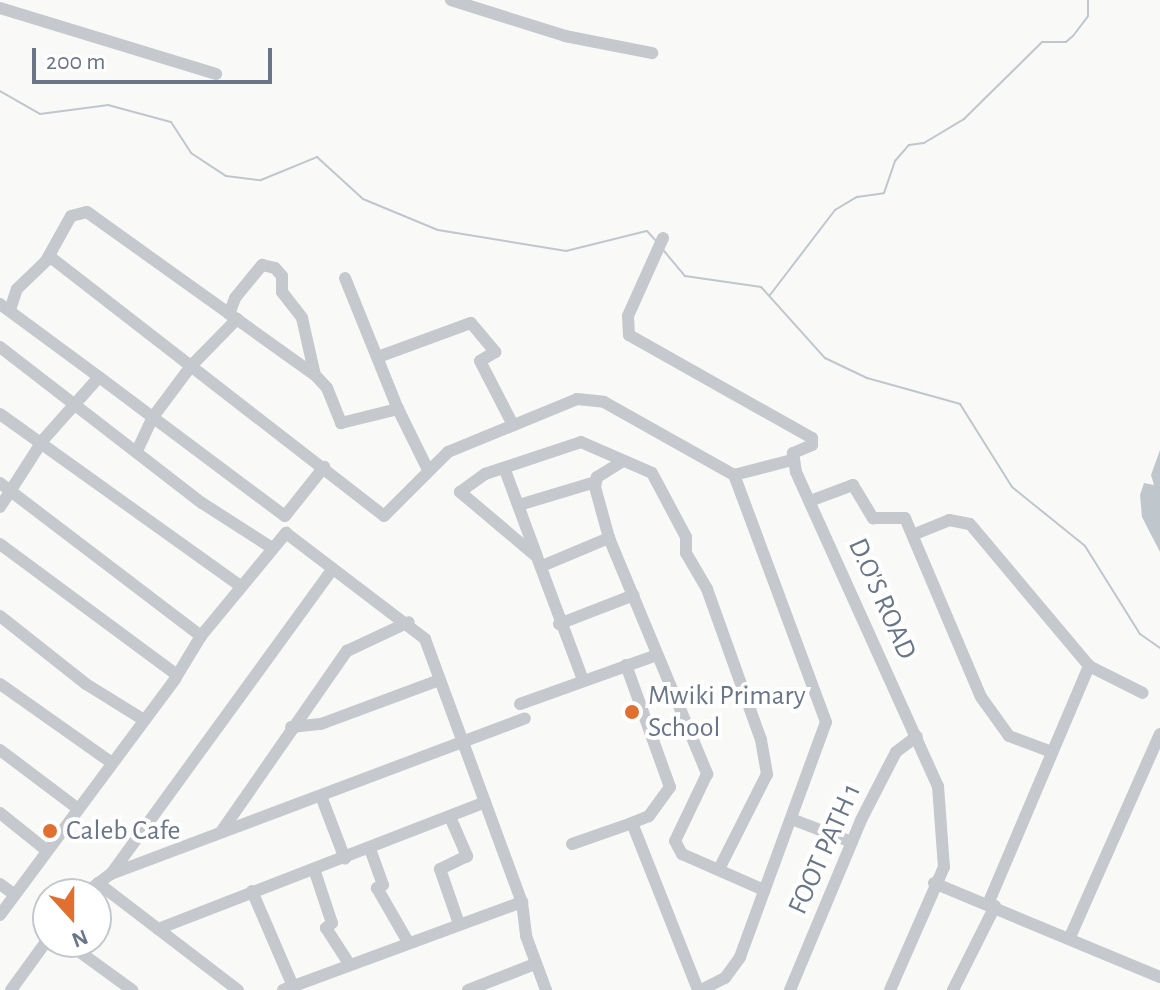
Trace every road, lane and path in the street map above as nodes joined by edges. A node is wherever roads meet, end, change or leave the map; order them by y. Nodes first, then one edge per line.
1 (451, 0) edge
2 (0, 8) edge
3 (652, 53) dead end
4 (216, 74) dead end
5 (663, 238) dead end
6 (49, 256) junction
7 (345, 278) dead end
8 (5, 307) edge
9 (233, 316) junction
10 (0, 347) edge
11 (378, 357) junction
12 (191, 366) junction
13 (315, 375) junction
14 (99, 377) junction
15 (75, 406) junction
16 (398, 409) junction
17 (0, 414) edge
18 (153, 417) junction
19 (513, 425) junction
20 (43, 440) junction
21 (137, 451) junction
22 (792, 460) junction
23 (623, 461) junction
24 (324, 467) junction
25 (427, 468) junction
26 (505, 470) junction
27 (734, 475) junction
28 (595, 482) junction
29 (0, 483) edge
30 (12, 492) junction
31 (810, 501) junction
32 (519, 505) junction
33 (0, 507) edge
34 (915, 534) junction
35 (609, 538) junction
36 (0, 544) edge
37 (272, 548) junction
38 (540, 561) junction
39 (333, 569) junction
40 (240, 586) junction
41 (634, 595) junction
42 (0, 616) edge
43 (409, 622) junction
44 (559, 624) junction
45 (201, 636) junction
46 (657, 655) junction
47 (626, 665) junction
48 (1089, 666) junction
49 (177, 675) junction
50 (439, 680) junction
51 (583, 680) junction
52 (0, 684) edge
53 (1143, 693) dead end
54 (520, 704) dead end
55 (525, 718) dead end
56 (144, 720) junction
57 (291, 727) junction
58 (1160, 734) edge
59 (917, 736) junction
60 (464, 743) junction
61 (0, 750) edge
62 (1052, 752) junction
63 (112, 763) junction
64 (321, 796) junction
65 (485, 802) junction
66 (77, 808) junction
67 (0, 813) edge
68 (450, 817) junction
69 (794, 820) junction
70 (632, 823) junction
71 (221, 832) junction
72 (852, 842) junction
73 (572, 844) dead end
74 (45, 849) junction
75 (370, 849) junction
76 (345, 859) junction
77 (314, 869) junction
78 (719, 869) junction
79 (111, 874) junction
80 (105, 878) edge
81 (934, 883) junction
82 (0, 884) edge
83 (764, 890) junction
84 (252, 891) junction
85 (14, 894) junction
86 (112, 894) edge
87 (522, 902) junction
88 (992, 905) junction
89 (0, 915) edge
90 (459, 924) junction
91 (158, 929) junction
92 (1070, 937) junction
93 (408, 942) junction
94 (35, 958) edge
95 (88, 958) edge
96 (535, 964) junction
97 (350, 965) junction
98 (1160, 977) edge
99 (954, 987) edge
100 (15, 988) edge
101 (288, 988) edge
102 (132, 990) edge
103 (238, 990) edge
104 (468, 990) edge
105 (546, 990) edge
106 (699, 990) edge
107 (790, 990) edge
108 (890, 990) edge
109 (969, 990) edge

1 - 3 street
2 - 4 street
5 - 22 street
6 - 8 street
6 - 9 street
6 - 12 street
7 - 11 street
8 - 14 street
9 - 12 street
9 - 13 street
9 - 13 street
10 - 15 street
11 - 16 street
11 - 19 street
12 - 18 street
12 - 24 street
13 - 16 street
14 - 15 street
14 - 18 street
15 - 20 street
15 - 21 street
16 - 25 street
17 - 20 street
18 - 21 street
18 - 24 street
19 - 25 street
19 - 27 street
20 - 30 street
20 - 40 street
21 - 37 street
22 - 27 street
22 - 31 street, D.O'S ROAD
23 - 26 street
23 - 28 street
23 - 78 street
24 - 25 street
26 - 32 street
26 - 38 street
27 - 69 street
28 - 32 street
28 - 35 street
29 - 30 street
30 - 33 street
30 - 45 street
31 - 34 street
31 - 59 street, D.O'S ROAD
32 - 38 street
34 - 48 street
34 - 62 street
35 - 38 street
35 - 41 street
36 - 49 street
37 - 39 street
37 - 40 street
38 - 44 street
39 - 43 street
39 - 79 street
40 - 45 street
41 - 44 street
41 - 46 street
42 - 56 street
43 - 50 street
43 - 57 street
44 - 51 street
45 - 49 street
46 - 47 street
46 - 78 street
47 - 51 street
47 - 70 street
48 - 53 street
48 - 62 street
49 - 56 street
50 - 57 street
50 - 60 street
51 - 54 street
52 - 63 street
55 - 60 street
56 - 63 street
57 - 71 street
58 - 92 street
59 - 72 street, FOOT PATH 1
59 - 81 street, D.O'S ROAD
60 - 64 street
60 - 65 street
61 - 66 street
62 - 88 street
63 - 66 street
64 - 71 street
64 - 76 street
65 - 68 street
65 - 87 street
66 - 74 street
67 - 74 street
68 - 75 street
68 - 90 street
69 - 72 street
69 - 83 street
70 - 73 street
70 - 106 street
71 - 79 street
72 - 107 street, FOOT PATH 1
74 - 85 street
75 - 76 street
75 - 93 street
76 - 77 street
77 - 84 street
77 - 97 street
78 - 83 street
79 - 80 street
81 - 88 street
81 - 108 street, D.O'S ROAD
82 - 85 street
83 - 106 street
84 - 91 street
84 - 101 street
85 - 89 street
86 - 91 street
87 - 90 street
87 - 96 street
88 - 92 street
88 - 99 street
90 - 93 street
91 - 103 street
92 - 98 street
93 - 97 street
94 - 100 street
95 - 102 street
96 - 104 street
96 - 105 street
97 - 101 street
99 - 109 street

